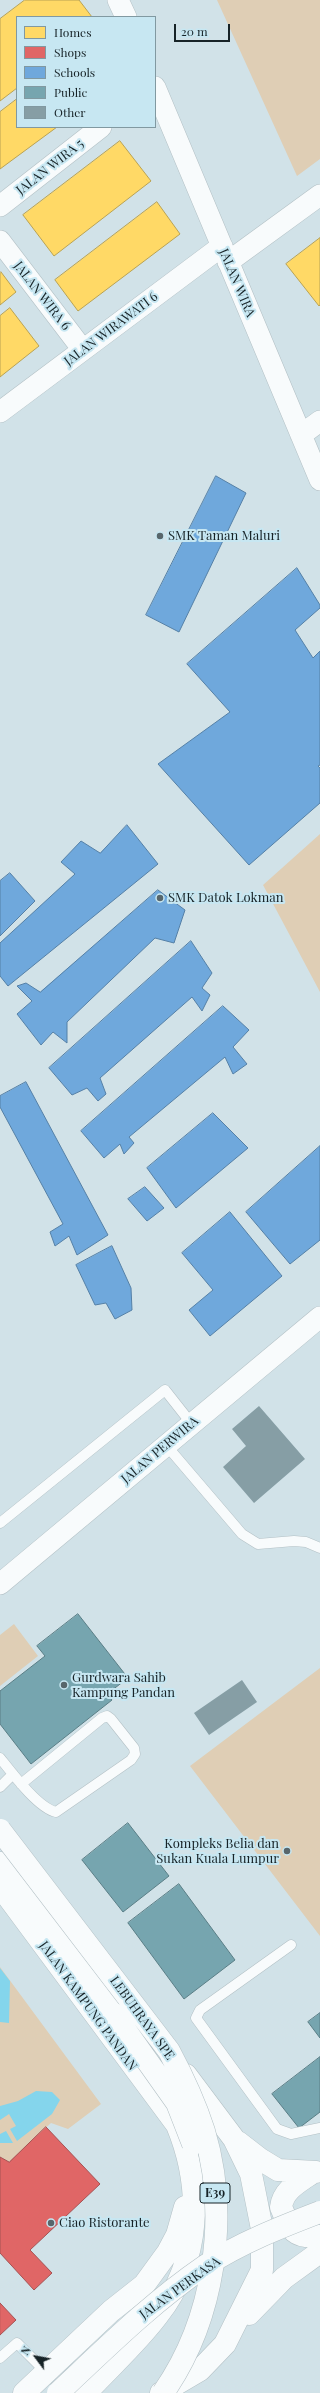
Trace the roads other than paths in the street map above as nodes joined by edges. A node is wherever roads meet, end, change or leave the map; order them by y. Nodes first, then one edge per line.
1 (156, 89) edge
2 (100, 128) edge
3 (320, 195) edge
4 (0, 206) edge
5 (0, 241) edge
6 (225, 254) junction
7 (83, 350) junction
8 (0, 412) edge
9 (320, 421) edge
10 (301, 435) junction
11 (320, 480) edge
12 (320, 1317) edge
13 (191, 1423) junction
14 (166, 1445) junction
15 (0, 1523) edge
16 (320, 1548) edge
17 (0, 1584) edge
18 (0, 1758) edge
19 (12, 1774) junction
20 (21, 1784) junction
21 (0, 1787) edge
22 (0, 1830) edge
23 (0, 1863) edge
24 (0, 1886) edge
25 (291, 1945) dead end
26 (177, 2125) junction
27 (320, 2128) edge
28 (234, 2139) junction
29 (316, 2172) edge
30 (320, 2212) edge
31 (320, 2236) edge
32 (320, 2252) edge
33 (236, 2327) junction
34 (0, 2358) edge
35 (46, 2372) junction
36 (24, 2393) edge
37 (58, 2393) edge
38 (86, 2393) edge
39 (146, 2393) edge
40 (162, 2393) edge

1 - 6 street, JALAN WIRA
2 - 4 street, JALAN WIRA 5
3 - 6 street, JALAN WIRAWATI 6
5 - 7 street, JALAN WIRA 6
6 - 7 street, JALAN WIRAWATI 6
6 - 10 street, JALAN WIRA
7 - 8 street, JALAN WIRAWATI 6
9 - 10 street
10 - 11 street, JALAN WIRA
12 - 13 street, JALAN PERWIRA
13 - 14 street, JALAN PERWIRA
13 - 15 lane
14 - 16 lane
14 - 17 street, JALAN PERWIRA
18 - 19 lane
19 - 20 lane
19 - 21 lane
20 - 20 lane
22 - 28 main road
22 - 40 main road, LEBUHRAYA SPE / E39, bridge
23 - 39 main road, LEBUHRAYA SPE / E39, bridge
24 - 26 main road, JALAN KAMPUNG PANDAN
25 - 27 lane
26 - 35 main road, JALAN KAMPUNG PANDAN
26 - 38 main road, JALAN KAMPUNG PANDAN
28 - 29 main road
28 - 33 main road
29 - 31 main road
30 - 37 main road, JALAN PERKASA, bridge
32 - 33 main road
33 - 40 main road
34 - 35 lane
35 - 36 main road, JALAN KAMPUNG PANDAN

